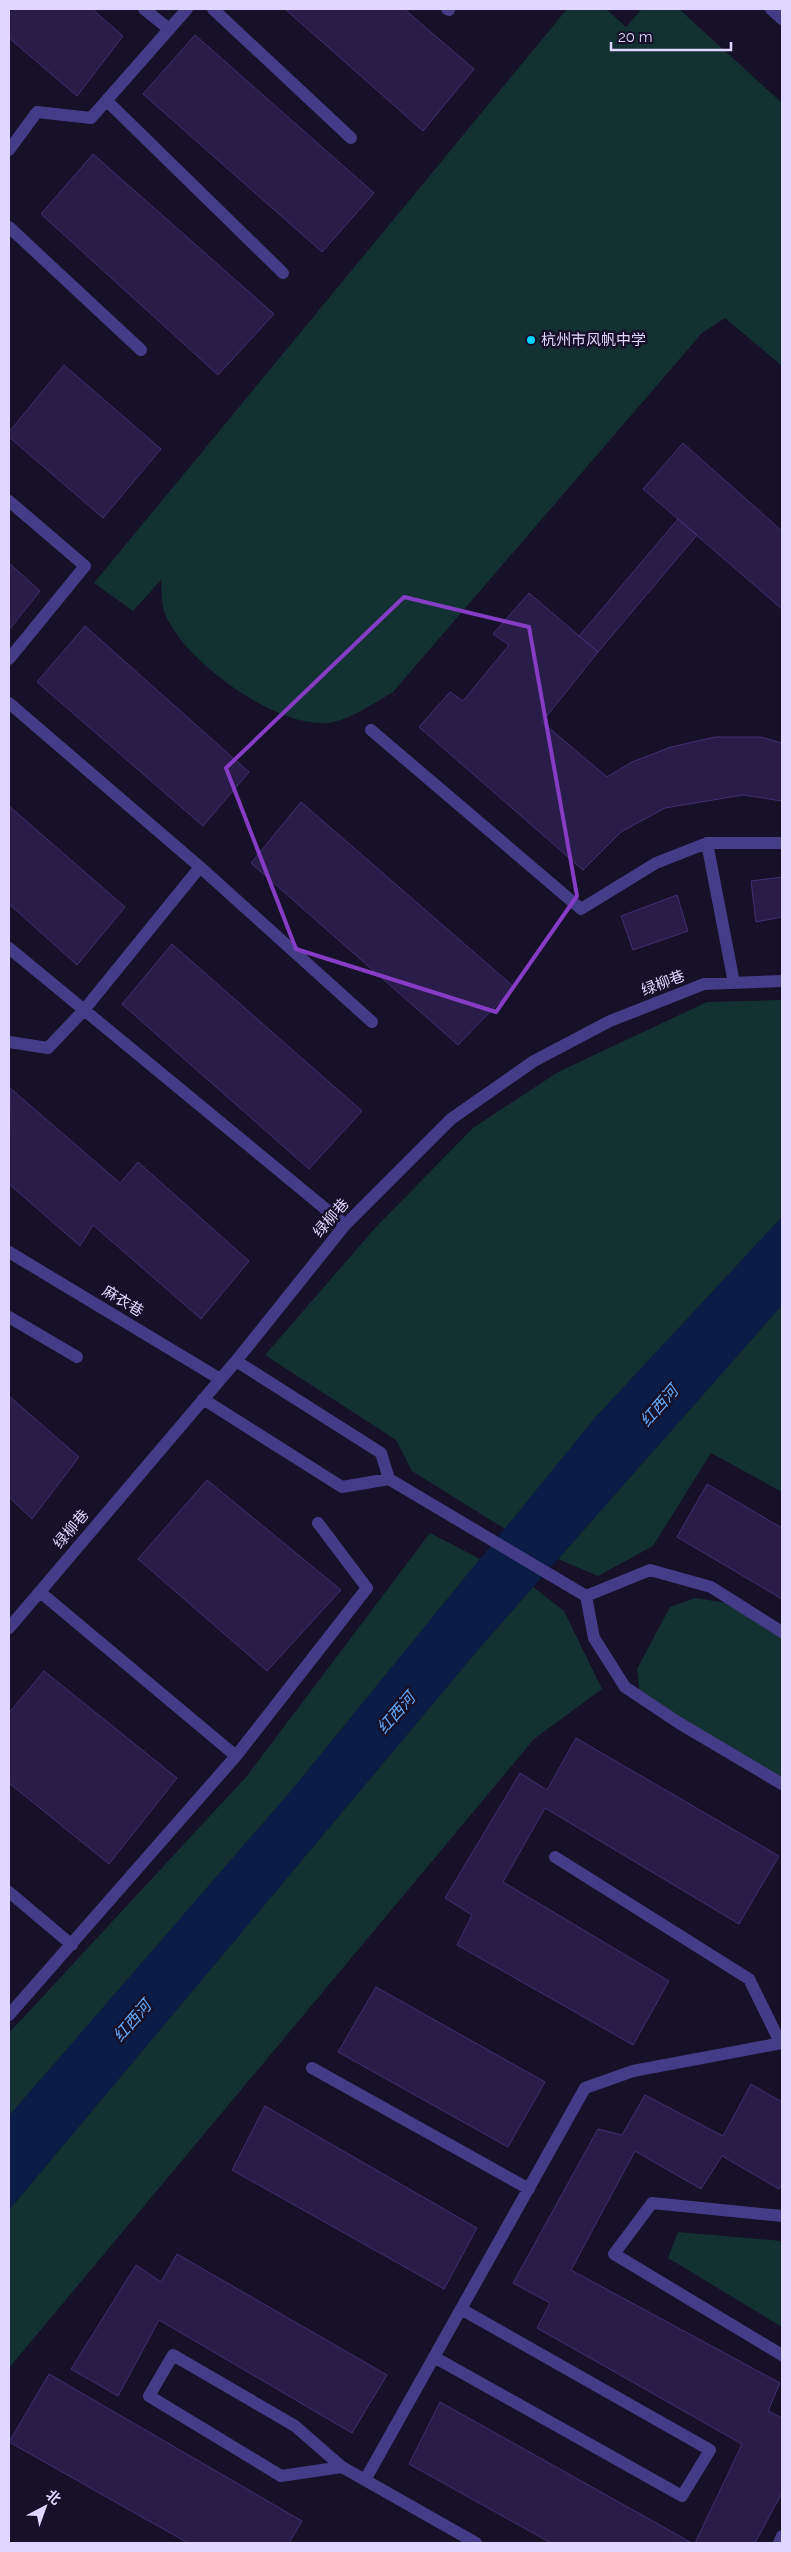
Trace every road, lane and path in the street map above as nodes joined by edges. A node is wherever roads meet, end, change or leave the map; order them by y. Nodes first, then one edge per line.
1 (144, 9) edge
2 (187, 9) edge
3 (212, 9) edge
4 (771, 9) edge
5 (782, 19) edge
6 (169, 29) junction
7 (107, 100) junction
8 (351, 138) dead end
9 (9, 150) edge
10 (9, 228) edge
11 (283, 273) dead end
12 (141, 350) dead end
13 (9, 501) edge
14 (9, 659) edge
15 (9, 703) edge
16 (372, 730) dead end
17 (707, 843) junction
18 (782, 843) edge
19 (200, 867) junction
20 (9, 948) edge
21 (782, 980) edge
22 (734, 983) junction
23 (84, 1010) junction
24 (372, 1022) dead end
25 (9, 1042) edge
26 (345, 1225) junction
27 (9, 1252) edge
28 (9, 1317) edge
29 (77, 1357) dead end
30 (236, 1360) junction
31 (220, 1379) junction
32 (203, 1400) junction
33 (389, 1480) junction
34 (318, 1523) dead end
35 (40, 1592) junction
36 (586, 1596) junction
37 (9, 1628) edge
38 (782, 1632) edge
39 (236, 1756) junction
40 (782, 1784) edge
41 (555, 1858) dead end
42 (9, 1892) edge
43 (72, 1945) junction
44 (9, 2016) edge
45 (781, 2042) edge
46 (312, 2068) dead end
47 (529, 2189) junction
48 (782, 2216) edge
49 (461, 2309) junction
50 (782, 2355) edge
51 (434, 2357) junction
52 (342, 2467) junction
53 (366, 2480) junction
54 (782, 2536) edge
55 (476, 2543) edge
56 (779, 2543) edge

1 - 6 street
2 - 6 street
3 - 8 street
4 - 5 street
6 - 7 street
7 - 9 street
7 - 11 street
10 - 12 street
13 - 14 street
15 - 19 street
16 - 17 street
17 - 18 street
17 - 22 street
19 - 23 street
19 - 24 street
20 - 23 street
21 - 22 street, 绿柳巷
22 - 26 street, 绿柳巷
23 - 25 street
23 - 26 street
26 - 30 street, 绿柳巷
27 - 31 street, 麻衣巷
28 - 29 street
30 - 31 street, 绿柳巷
30 - 33 street
31 - 32 street, 绿柳巷
32 - 33 street
32 - 35 street, 绿柳巷
33 - 36 street
34 - 39 street
35 - 37 street, 绿柳巷
35 - 39 street
36 - 38 street
36 - 40 street
39 - 43 street
41 - 45 street
42 - 43 street
43 - 44 street
45 - 47 street
46 - 47 street
47 - 49 street
48 - 50 street
49 - 51 street
49 - 51 street
51 - 53 street
52 - 52 street
52 - 53 street
53 - 55 street
54 - 56 street

